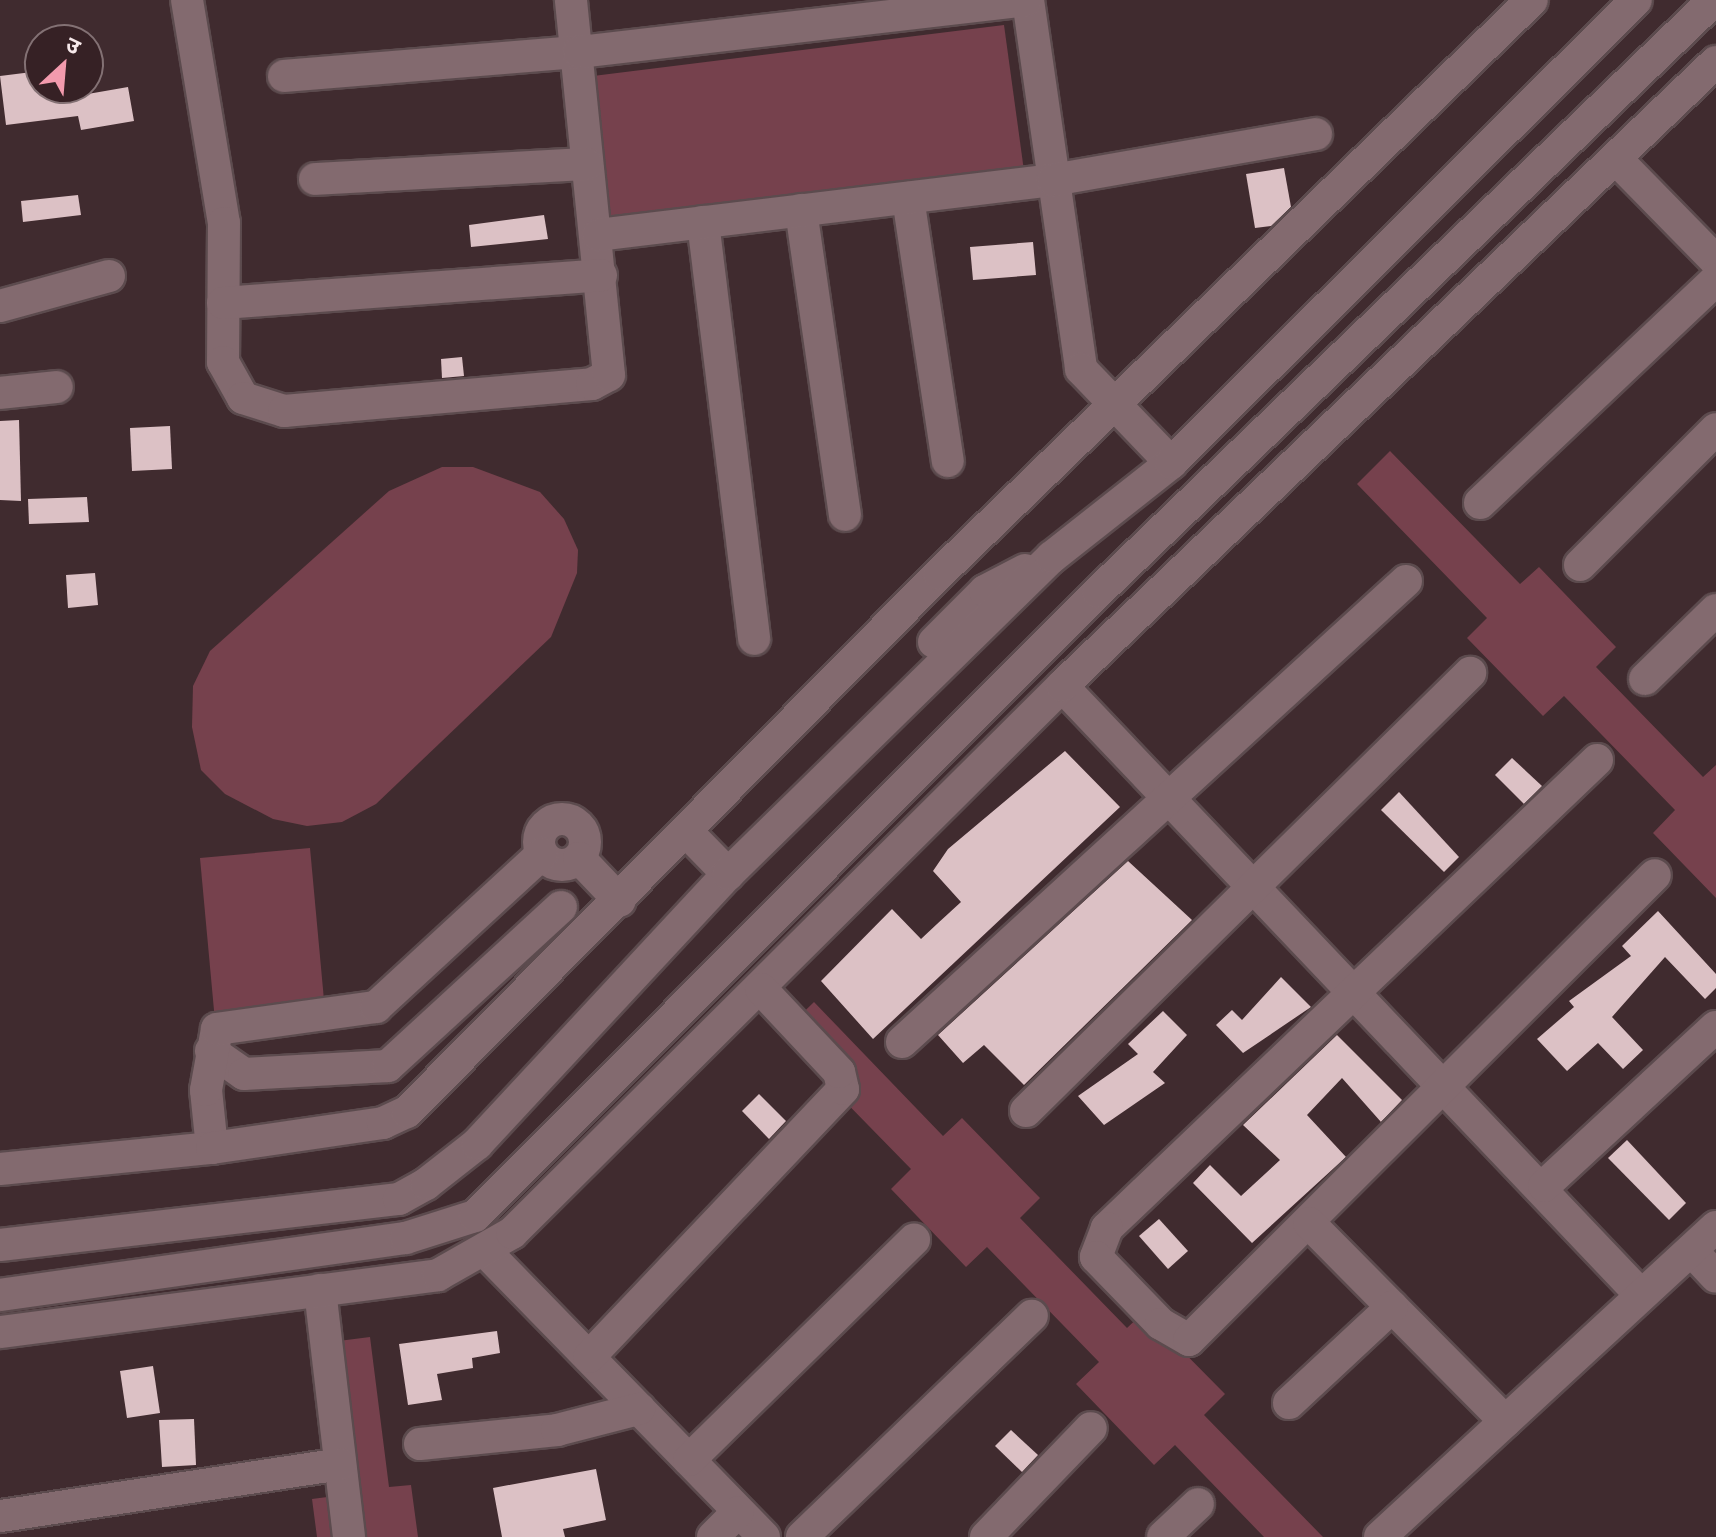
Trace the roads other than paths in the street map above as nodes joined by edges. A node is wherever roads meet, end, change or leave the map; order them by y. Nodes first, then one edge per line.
1 (187, 0) edge
2 (571, 0) edge
3 (1027, 0) edge
4 (1532, 0) edge
5 (1636, 0) edge
6 (1714, 0) edge
7 (579, 52) junction
8 (1716, 62) edge
9 (284, 76) dead end
10 (1316, 134) dead end
11 (1616, 159) junction
12 (587, 164) junction
13 (315, 179) dead end
14 (1053, 180) junction
15 (908, 198) junction
16 (801, 210) junction
17 (703, 222) junction
18 (598, 235) junction
19 (1716, 261) edge
20 (601, 275) junction
21 (109, 276) dead end
22 (1716, 280) edge
23 (223, 303) junction
24 (0, 306) edge
25 (57, 387) dead end
26 (0, 393) edge
27 (1114, 406) junction
28 (1716, 429) edge
29 (948, 461) dead end
30 (1171, 463) junction
31 (1480, 503) dead end
32 (845, 515) dead end
33 (1580, 565) dead end
34 (1406, 581) dead end
35 (1716, 610) edge
36 (754, 639) dead end
37 (1470, 673) dead end
38 (1645, 679) dead end
39 (1062, 686) junction
40 (1597, 760) dead end
41 (1167, 795) junction
42 (687, 832) junction
43 (728, 874) junction
44 (1655, 875) dead end
45 (1257, 884) junction
46 (620, 901) junction
47 (561, 907) dead end
48 (457, 933) junction
49 (495, 970) junction
50 (761, 989) junction
51 (1355, 989) junction
52 (1716, 1027) edge
53 (902, 1042) dead end
54 (211, 1051) junction
55 (1446, 1085) junction
56 (1026, 1111) dead end
57 (212, 1148) junction
58 (0, 1169) edge
59 (1544, 1186) junction
60 (1309, 1223) junction
61 (1716, 1227) edge
62 (914, 1240) dead end
63 (0, 1245) edge
64 (1692, 1251) junction
65 (486, 1252) junction
66 (1716, 1277) edge
67 (57, 1288) junction
68 (320, 1290) junction
69 (1638, 1292) junction
70 (0, 1295) edge
71 (1392, 1307) junction
72 (1032, 1316) dead end
73 (66, 1323) junction
74 (0, 1332) edge
75 (589, 1357) junction
76 (1289, 1403) dead end
77 (639, 1409) junction
78 (1505, 1421) junction
79 (1091, 1428) dead end
80 (420, 1444) dead end
81 (689, 1460) junction
82 (340, 1464) junction
83 (1198, 1504) dead end
84 (738, 1512) junction
85 (2, 1520) edge
86 (349, 1537) edge
87 (713, 1537) edge
88 (764, 1537) edge
89 (802, 1537) edge
90 (986, 1537) edge
91 (1163, 1537) edge
92 (1380, 1537) edge

1 - 23 street
2 - 7 street
3 - 7 street
3 - 14 street
4 - 27 street
5 - 30 street
6 - 67 street
7 - 9 street
7 - 12 street
8 - 11 street
10 - 14 street
11 - 19 street
11 - 39 street
12 - 13 street
12 - 18 street
14 - 15 street
14 - 27 street
15 - 16 street
15 - 29 street
16 - 17 street
16 - 32 street
17 - 18 street
17 - 36 street
18 - 20 street
20 - 23 street
20 - 23 street
21 - 24 street
22 - 31 street
25 - 26 street
27 - 30 street
27 - 42 street
28 - 33 street
30 - 43 street
34 - 41 street
35 - 38 street
37 - 45 street
39 - 41 street
39 - 50 street
40 - 51 street
41 - 45 street
41 - 53 street
42 - 43 street
42 - 46 street
43 - 63 street
44 - 55 street
45 - 51 street
45 - 56 street
46 - 48 street
46 - 57 street
47 - 49 street
48 - 49 street
48 - 54 street
49 - 54 street
50 - 65 street
50 - 75 street
51 - 55 street
51 - 60 street
52 - 59 street
54 - 57 street
55 - 59 street
55 - 60 street
57 - 58 street
59 - 69 street
60 - 71 street
61 - 64 street
62 - 81 street
64 - 66 street
64 - 69 street
65 - 68 street
65 - 75 street
67 - 70 street
67 - 73 street
68 - 73 street
68 - 82 street
69 - 78 street
71 - 76 street
71 - 78 street
72 - 89 street
73 - 74 street
75 - 77 street
77 - 80 street
77 - 81 street
78 - 92 street
79 - 90 street
81 - 84 street
82 - 85 street
82 - 86 street
83 - 91 street
84 - 87 street
84 - 88 street

